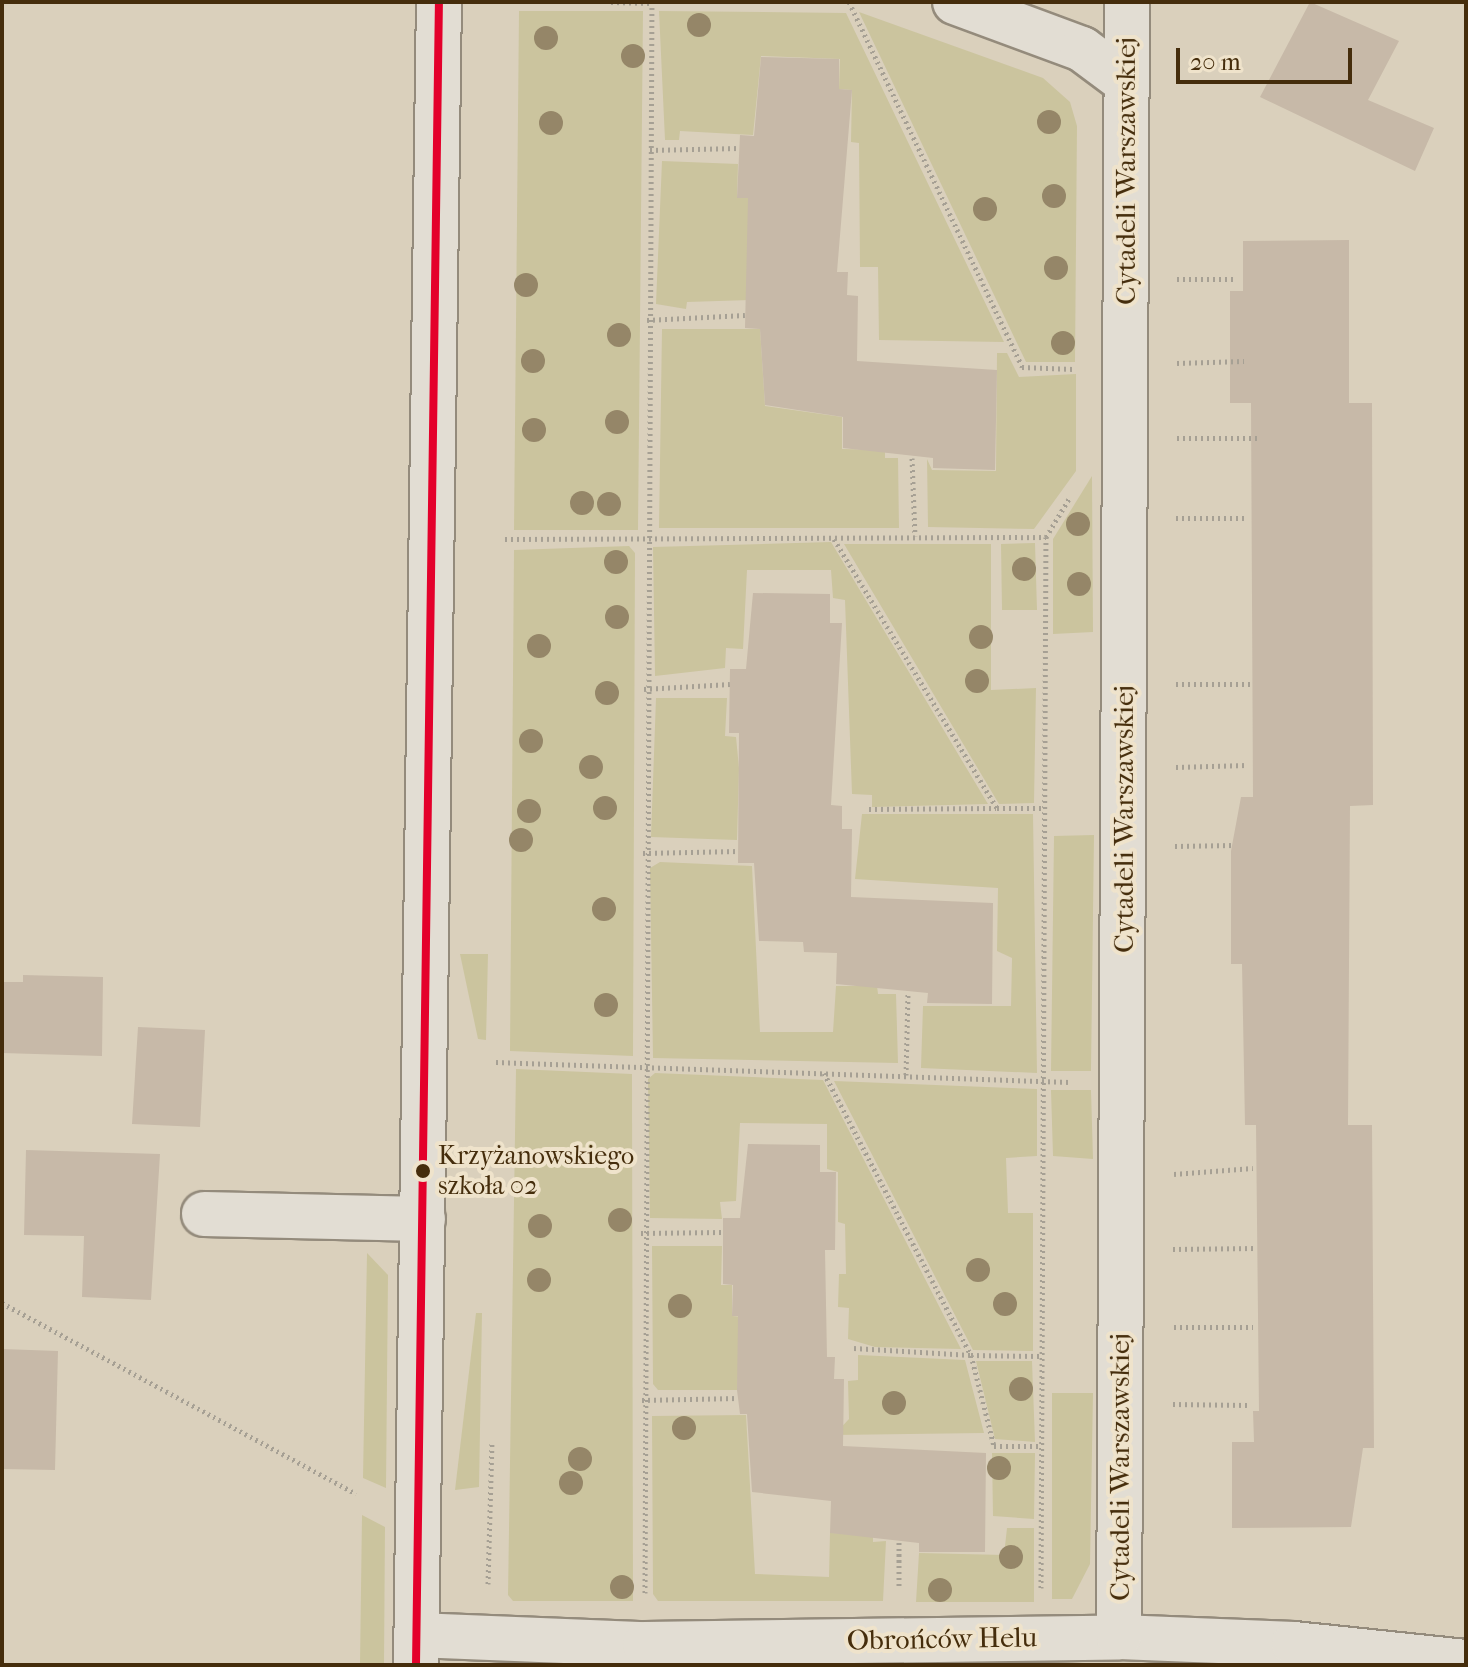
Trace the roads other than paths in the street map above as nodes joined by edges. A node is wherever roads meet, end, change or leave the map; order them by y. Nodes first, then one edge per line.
1 (439, 2) edge
2 (955, 2) edge
3 (1127, 2) edge
4 (1125, 81) junction
5 (204, 1214) dead end
6 (423, 1219) junction
7 (1119, 1637) junction
8 (416, 1650) edge
9 (1466, 1662) edge

1 - 6 street
2 - 4 street
3 - 4 street, Cytadeli Warszawskiej
4 - 7 street, Cytadeli Warszawskiej
5 - 6 street
6 - 8 street
7 - 8 street, Obrońców Helu
7 - 9 street, Obrońców Helu

